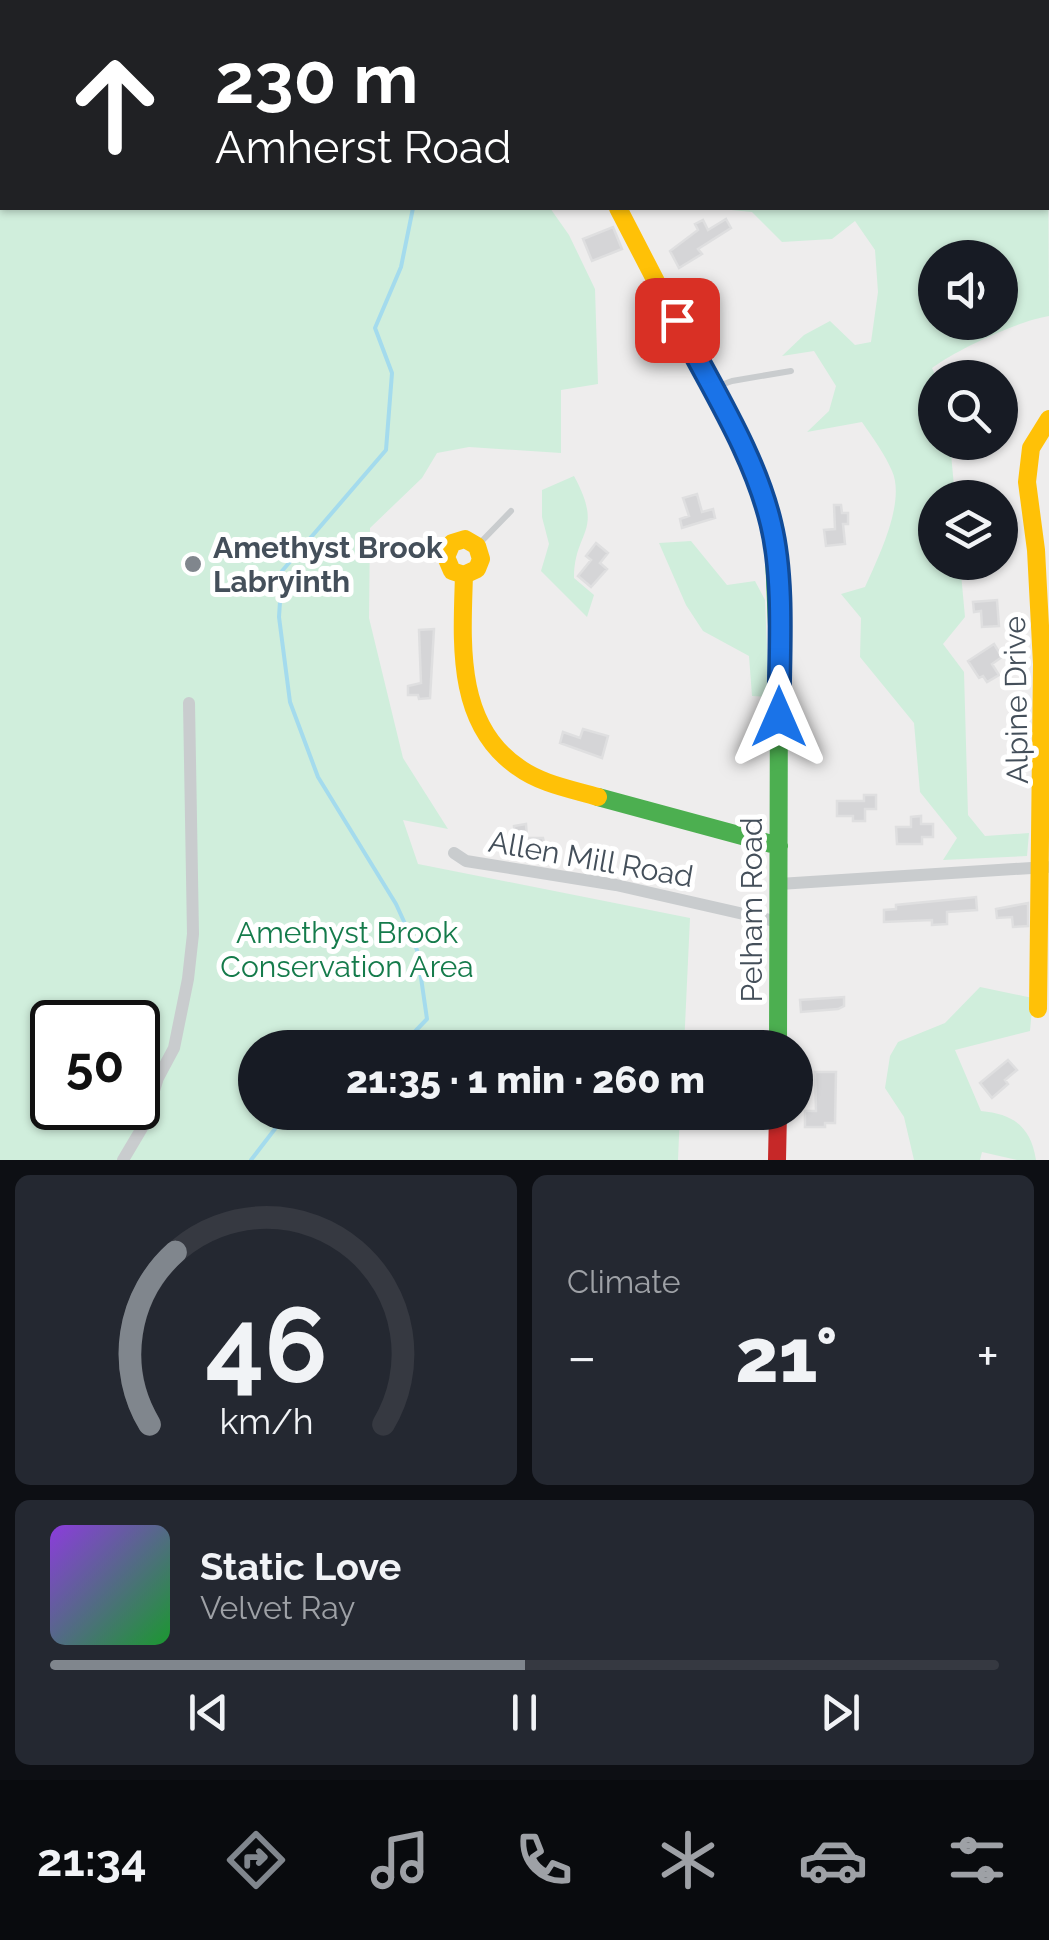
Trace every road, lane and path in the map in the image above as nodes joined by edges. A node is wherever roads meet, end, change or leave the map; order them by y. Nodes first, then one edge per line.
1 (619, 210) edge
2 (791, 371) dead end
3 (712, 389) junction
4 (1049, 419) edge
5 (511, 510) dead end
6 (477, 546) junction
7 (464, 575) junction
8 (189, 703) dead end
9 (779, 846) junction
10 (454, 853) dead end
11 (1045, 867) edge
12 (779, 884) junction
13 (779, 922) junction
14 (1038, 1009) dead end
15 (778, 1030) edge
16 (778, 1130) edge
17 (123, 1160) edge
18 (777, 1160) edge

1 - 3 street, Pelham Road
2 - 3 lane
3 - 9 street, Pelham Road
4 - 11 street, Alpine Drive
5 - 6 lane
6 - 7 street
6 - 7 street
7 - 9 street
8 - 17 street
9 - 12 street, Pelham Road
10 - 13 street, Allen Mill Road
11 - 12 street
11 - 14 street, Alpine Drive
12 - 13 street, Pelham Road
13 - 15 street, Pelham Road
16 - 18 street

